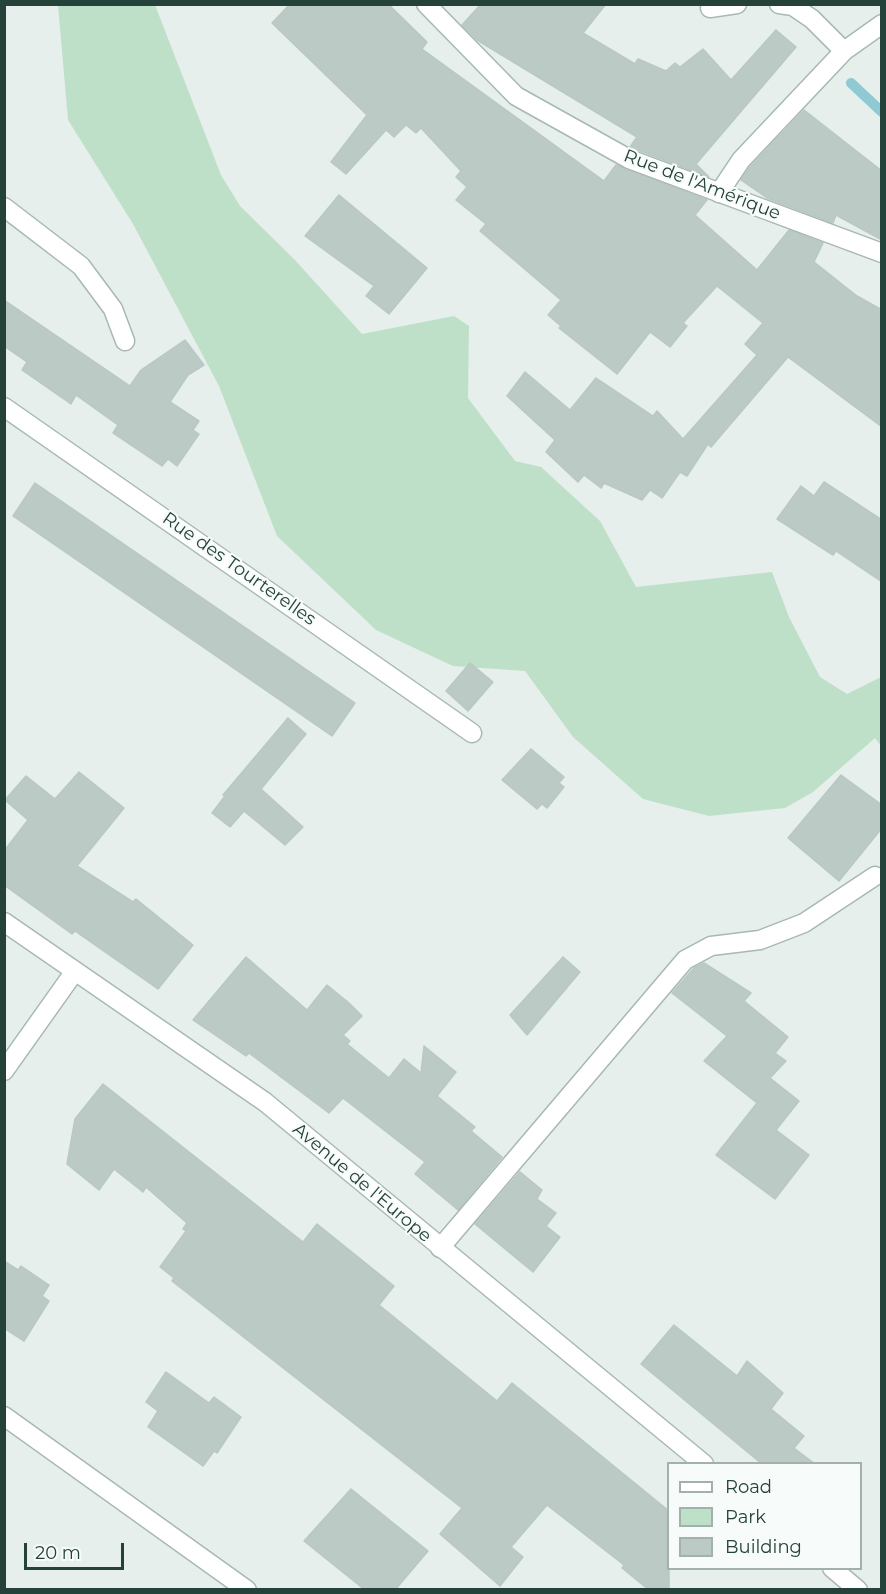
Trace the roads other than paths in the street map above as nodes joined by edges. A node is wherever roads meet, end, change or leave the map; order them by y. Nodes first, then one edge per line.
1 (426, 4) edge
2 (737, 4) edge
3 (779, 4) edge
4 (710, 8) dead end
5 (882, 24) edge
6 (844, 51) junction
7 (719, 193) junction
8 (4, 207) edge
9 (882, 253) edge
10 (125, 341) dead end
11 (4, 407) edge
12 (472, 733) dead end
13 (875, 876) dead end
14 (4, 922) edge
15 (75, 971) junction
16 (4, 1071) edge
17 (440, 1248) junction
18 (4, 1416) edge
19 (702, 1462) edge
20 (833, 1570) edge
21 (247, 1590) edge
22 (858, 1590) edge

1 - 7 street, Rue de l'Amérique
2 - 4 street
3 - 6 street
5 - 6 street
6 - 7 street
7 - 9 street, Rue de l'Amérique
8 - 10 street
11 - 12 street, Rue des Tourterelles
13 - 17 street
14 - 15 street, Avenue de l'Europe
15 - 16 street
15 - 17 street, Avenue de l'Europe
17 - 19 street, Avenue de l'Europe
18 - 21 street
20 - 22 street

